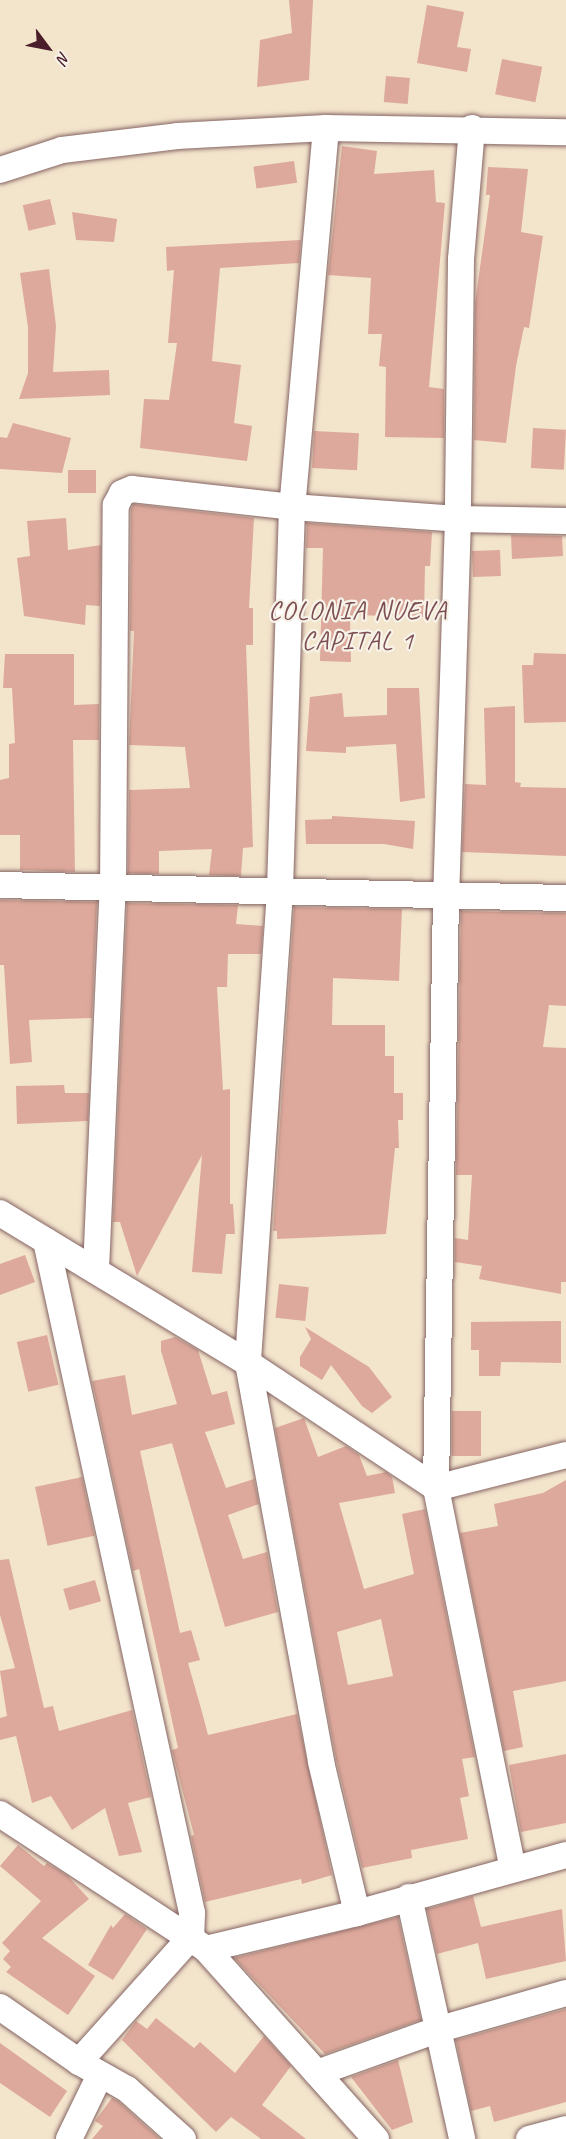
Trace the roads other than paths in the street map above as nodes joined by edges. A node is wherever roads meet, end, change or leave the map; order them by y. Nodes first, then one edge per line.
1 (326, 128) junction
2 (472, 128) junction
3 (566, 132) edge
4 (0, 170) edge
5 (292, 507) junction
6 (458, 519) junction
7 (566, 521) edge
8 (0, 885) edge
9 (113, 888) junction
10 (280, 891) junction
11 (446, 896) junction
12 (566, 898) edge
13 (0, 1213) edge
14 (46, 1241) junction
15 (96, 1270) junction
16 (248, 1363) junction
17 (566, 1455) edge
18 (436, 1488) junction
19 (0, 1814) edge
20 (566, 1855) edge
21 (513, 1869) junction
22 (409, 1898) junction
23 (357, 1913) junction
24 (199, 1943) junction
25 (566, 1993) edge
26 (1, 2010) edge
27 (440, 2029) junction
28 (90, 2069) junction
29 (317, 2073) junction
30 (566, 2129) edge
31 (69, 2139) edge
32 (183, 2139) edge
33 (376, 2139) edge
34 (462, 2139) edge
35 (529, 2139) edge

1 - 2 street
1 - 4 street
1 - 5 street
2 - 3 street
2 - 6 street
5 - 6 street
5 - 9 street
5 - 10 street
6 - 7 street
6 - 11 street
8 - 9 street
9 - 10 street
9 - 15 street
10 - 11 street
10 - 16 street
11 - 12 street
11 - 18 street
13 - 14 street
14 - 15 street
14 - 24 street
15 - 16 street
16 - 18 street
16 - 23 street
17 - 18 street
18 - 21 street
19 - 24 street
20 - 21 street
21 - 22 street
22 - 23 street
22 - 27 street
23 - 24 street
24 - 28 street
24 - 29 street
25 - 27 street
26 - 28 street
27 - 29 street
27 - 34 street
28 - 31 street
28 - 32 street
29 - 33 street
30 - 35 street

